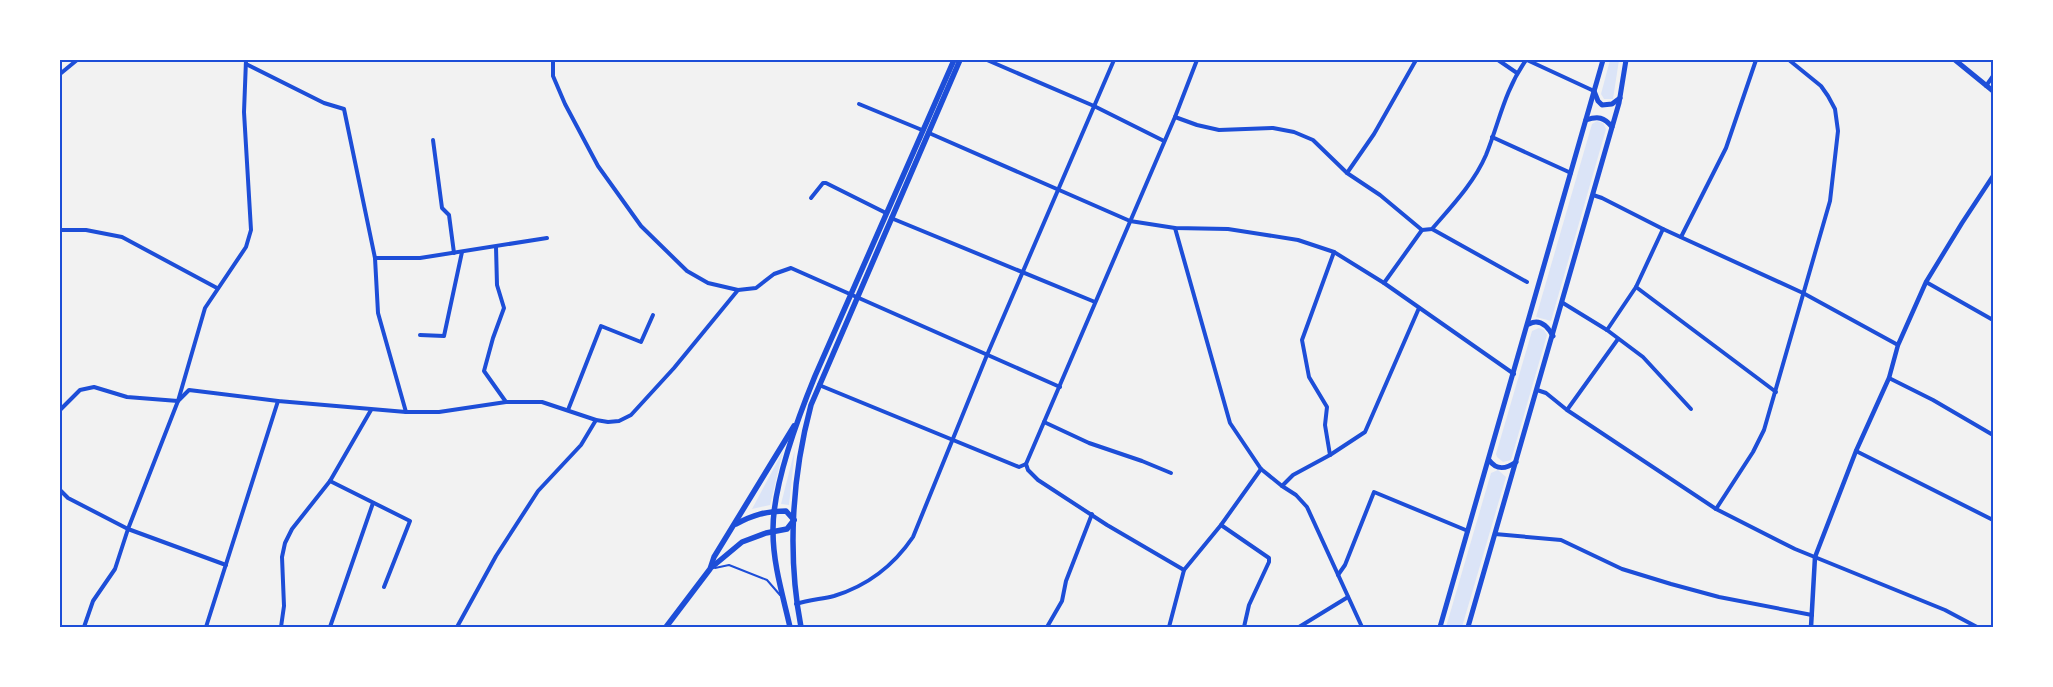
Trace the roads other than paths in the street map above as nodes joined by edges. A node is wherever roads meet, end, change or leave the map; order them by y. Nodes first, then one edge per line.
1 (76, 60) edge
2 (552, 60) edge
3 (954, 60) edge
4 (960, 60) edge
5 (987, 60) edge
6 (1114, 60) edge
7 (1198, 60) edge
8 (1416, 60) edge
9 (1498, 60) edge
10 (1526, 60) edge
11 (1603, 60) edge
12 (1626, 60) edge
13 (1756, 60) edge
14 (1789, 60) edge
15 (1955, 60) edge
16 (246, 62) edge
17 (1517, 73) junction
18 (60, 74) edge
19 (1993, 76) edge
20 (1986, 86) junction
21 (1594, 91) junction
22 (1993, 91) edge
23 (1620, 98) junction
24 (859, 104) dead end
25 (1094, 106) junction
26 (1175, 117) junction
27 (1586, 120) junction
28 (1612, 127) junction
29 (922, 130) junction
30 (929, 133) junction
31 (1492, 137) junction
32 (433, 140) dead end
33 (1164, 141) junction
34 (1347, 173) junction
35 (1570, 173) junction
36 (1993, 176) edge
37 (1059, 190) junction
38 (1593, 195) junction
39 (811, 198) dead end
40 (886, 213) junction
41 (891, 218) junction
42 (1130, 221) junction
43 (1174, 228) junction
44 (1664, 229) junction
45 (60, 230) edge
46 (1422, 230) junction
47 (1432, 230) junction
48 (1682, 237) junction
49 (547, 238) dead end
50 (496, 247) junction
51 (462, 252) junction
52 (1334, 252) junction
53 (454, 253) junction
54 (375, 258) junction
55 (1023, 271) junction
56 (1528, 282) dead end
57 (1926, 282) junction
58 (1384, 283) junction
59 (217, 288) junction
60 (1636, 288) junction
61 (738, 290) junction
62 (1803, 293) junction
63 (854, 296) junction
64 (1095, 302) junction
65 (1562, 303) junction
66 (1419, 308) junction
67 (653, 315) dead end
68 (1993, 320) edge
69 (1528, 324) junction
70 (1607, 330) junction
71 (420, 335) dead end
72 (1553, 336) junction
73 (1618, 338) junction
74 (1898, 346) junction
75 (988, 355) junction
76 (1514, 374) junction
77 (1889, 378) junction
78 (184, 379) junction
79 (819, 385) junction
80 (1060, 387) junction
81 (189, 390) junction
82 (1537, 390) junction
83 (1776, 392) junction
84 (178, 401) junction
85 (278, 402) junction
86 (506, 402) junction
87 (1691, 409) dead end
88 (60, 410) edge
89 (371, 410) junction
90 (568, 410) junction
91 (1567, 410) junction
92 (406, 412) junction
93 (596, 420) junction
94 (798, 420) junction
95 (1044, 422) junction
96 (1993, 435) edge
97 (952, 440) junction
98 (1856, 451) junction
99 (1330, 456) junction
100 (1488, 460) junction
101 (1516, 462) junction
102 (1026, 464) junction
103 (1261, 469) junction
104 (1171, 473) dead end
105 (330, 481) junction
106 (1282, 486) junction
107 (60, 490) edge
108 (373, 503) junction
109 (1716, 510) junction
110 (774, 511) junction
111 (1092, 514) junction
112 (794, 520) junction
113 (1993, 520) edge
114 (735, 525) junction
115 (1222, 525) junction
116 (128, 530) junction
117 (773, 531) junction
118 (1468, 531) junction
119 (1496, 534) junction
120 (1815, 557) junction
121 (226, 565) junction
122 (710, 569) junction
123 (1184, 570) junction
124 (1338, 575) junction
125 (384, 587) dead end
126 (1348, 597) junction
127 (784, 600) junction
128 (796, 604) junction
129 (1812, 615) junction
130 (84, 627) edge
131 (206, 627) edge
132 (281, 627) edge
133 (330, 627) edge
134 (457, 627) edge
135 (666, 627) edge
136 (790, 627) edge
137 (801, 627) edge
138 (1047, 627) edge
139 (1169, 627) edge
140 (1244, 627) edge
141 (1299, 627) edge
142 (1362, 627) edge
143 (1440, 627) edge
144 (1468, 627) edge
145 (1811, 627) edge
146 (1977, 627) edge

1 - 18 street
2 - 61 street
3 - 29 main road
4 - 30 main road
5 - 25 street
6 - 25 street
7 - 26 street
8 - 34 street
9 - 17 street
10 - 17 street
10 - 21 street
11 - 21 main road
12 - 23 main road
13 - 48 street
14 - 62 street
15 - 20 main road
16 - 54 street
16 - 59 street
17 - 31 street
19 - 20 street
20 - 22 main road
21 - 23 main road
21 - 27 main road
23 - 28 main road
24 - 29 street
25 - 33 street
25 - 37 street
26 - 33 street
26 - 34 street
27 - 28 main road
27 - 35 main road
28 - 38 main road
29 - 40 main road
30 - 37 street
30 - 41 main road
31 - 35 street
31 - 47 street
32 - 53 street
33 - 42 street
34 - 46 street
35 - 69 main road
36 - 57 street
37 - 42 street
37 - 55 street
38 - 44 street
38 - 65 main road
39 - 40 street
40 - 63 main road
41 - 55 street
41 - 63 main road
42 - 43 street
42 - 64 street
43 - 52 street
43 - 103 street
44 - 48 street
44 - 60 street
45 - 59 street
46 - 47 street
46 - 58 street
47 - 56 street
48 - 62 street
49 - 50 street
50 - 51 street
50 - 86 street
51 - 53 street
51 - 71 street
52 - 58 street
52 - 99 street
53 - 54 street
54 - 92 street
55 - 64 street
55 - 75 street
57 - 68 street
57 - 74 street
58 - 66 street
59 - 78 street
60 - 70 street
60 - 83 street
61 - 63 street
61 - 93 street
62 - 74 street
62 - 83 street
63 - 75 street
63 - 79 main road
63 - 94 main road
64 - 80 street
65 - 70 street
65 - 72 main road
66 - 76 street
66 - 99 street
67 - 90 street
69 - 72 main road
69 - 76 main road
70 - 73 street
72 - 82 main road
73 - 87 street
73 - 91 street
74 - 77 street
75 - 80 street
75 - 97 street
76 - 100 main road
77 - 96 street
77 - 98 street
78 - 81 street
78 - 84 street
79 - 97 street
79 - 112 main road
80 - 95 street
81 - 84 street
81 - 85 street
82 - 91 street
82 - 101 main road
83 - 109 street
84 - 88 street
84 - 116 street
85 - 89 street
85 - 121 street
86 - 90 street
86 - 92 street
89 - 92 street
89 - 105 street
90 - 93 street
91 - 109 street
93 - 134 street
94 - 110 main road
94 - 114 main road
95 - 102 street
95 - 104 street
97 - 102 street
97 - 128 street
98 - 113 street
98 - 120 street
99 - 106 street
100 - 101 main road
100 - 118 main road
101 - 119 main road
102 - 111 street
103 - 106 street
103 - 115 street
105 - 108 street
105 - 132 street
106 - 124 street
107 - 116 street
108 - 125 street
108 - 133 street
109 - 120 street
110 - 112 main road
110 - 114 main road
110 - 117 main road
111 - 123 street
111 - 138 street
112 - 117 main road
112 - 128 main road
114 - 122 main road
115 - 123 street
115 - 140 street
116 - 121 street
116 - 130 street
117 - 122 main road
117 - 127 main road
118 - 124 street
118 - 143 main road
119 - 129 street
119 - 144 main road
120 - 129 street
120 - 146 street
121 - 131 street
122 - 127 lane
122 - 135 main road
123 - 139 street
124 - 126 street
126 - 141 street
126 - 142 street
127 - 136 main road
128 - 137 main road
129 - 145 street

